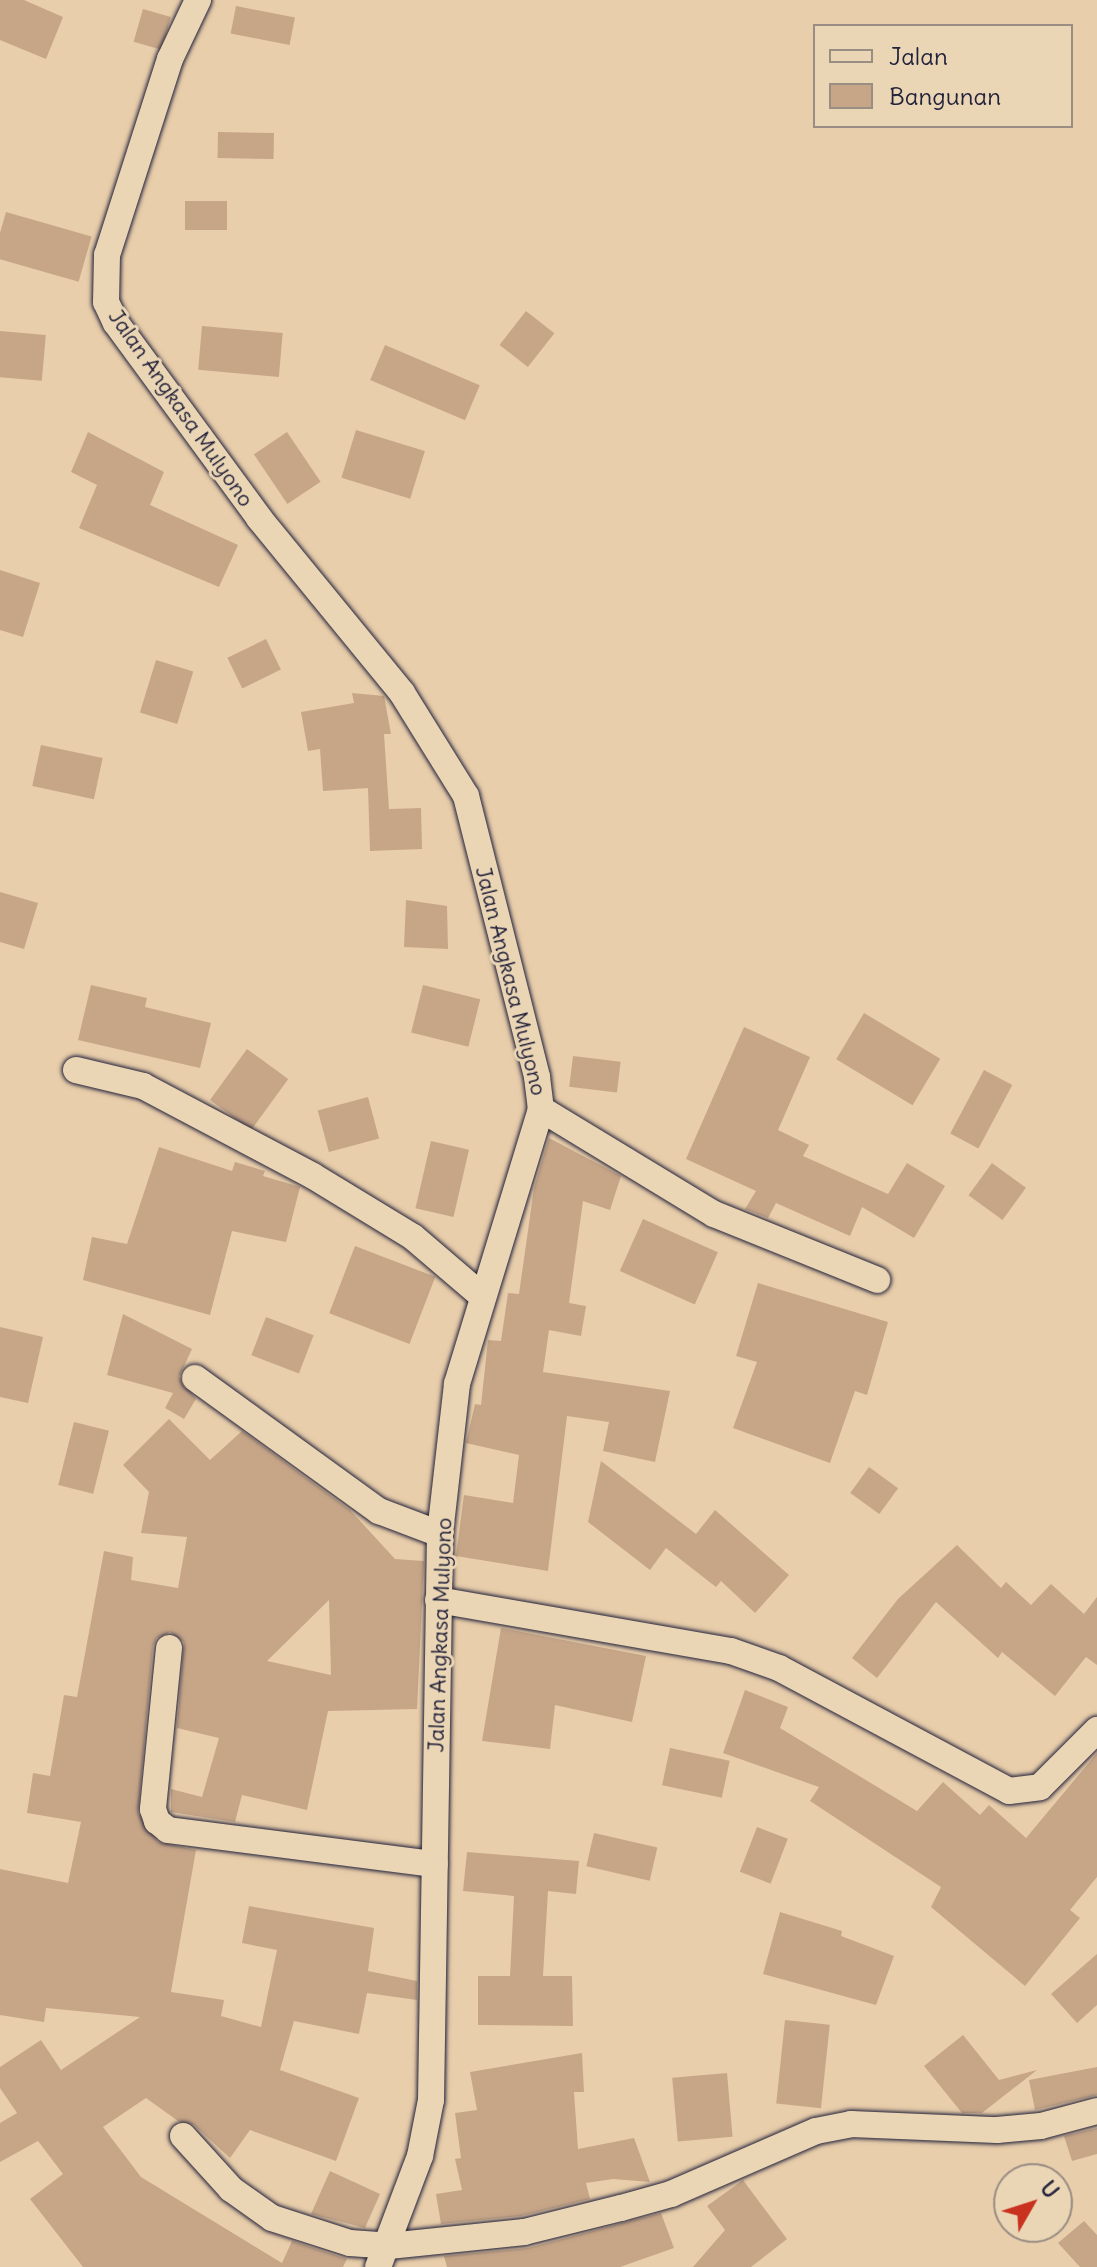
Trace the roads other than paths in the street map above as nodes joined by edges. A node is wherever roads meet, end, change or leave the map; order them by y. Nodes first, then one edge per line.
1 (198, 0) edge
2 (76, 1070) dead end
3 (541, 1109) junction
4 (877, 1280) dead end
5 (481, 1295) junction
6 (195, 1378) dead end
7 (440, 1534) junction
8 (438, 1600) junction
9 (169, 1648) dead end
10 (1097, 1730) edge
11 (435, 1864) junction
12 (1097, 2111) edge
13 (183, 2136) dead end
14 (383, 2256) edge

1 - 3 street, Jalan Angkasa Mulyono
2 - 5 street
3 - 4 street
3 - 5 street, Jalan Angkasa Mulyono
5 - 7 street, Jalan Angkasa Mulyono
6 - 7 street
7 - 8 street, Jalan Angkasa Mulyono
8 - 10 street
8 - 11 street, Jalan Angkasa Mulyono
9 - 11 street
11 - 14 street, Jalan Angkasa Mulyono
12 - 14 street
13 - 14 street

